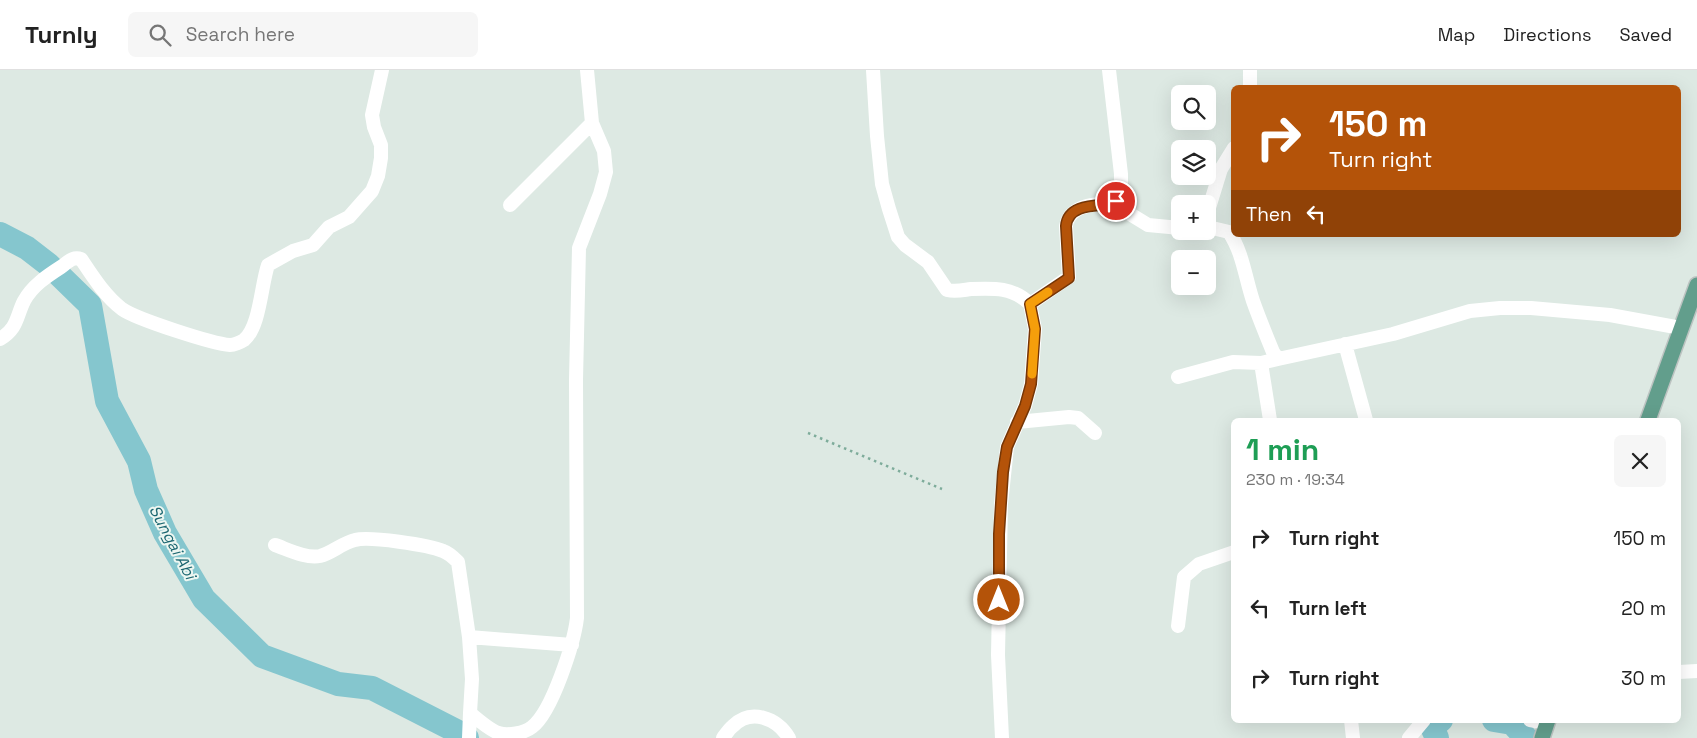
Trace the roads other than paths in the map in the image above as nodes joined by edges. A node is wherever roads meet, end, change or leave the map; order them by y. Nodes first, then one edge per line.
1 (382, 70) edge
2 (586, 70) edge
3 (873, 70) edge
4 (1109, 70) edge
5 (1250, 70) edge
6 (1250, 85) edge
7 (592, 123) junction
8 (1231, 153) edge
9 (1213, 195) edge
10 (1112, 204) junction
11 (510, 205) dead end
12 (1171, 227) edge
13 (1216, 229) edge
14 (1231, 235) edge
15 (1233, 237) edge
16 (1697, 284) edge
17 (1030, 304) junction
18 (1681, 328) junction
19 (0, 339) edge
20 (1345, 344) junction
21 (1278, 359) junction
22 (1261, 363) junction
23 (1178, 377) dead end
24 (1270, 418) edge
25 (1365, 418) edge
26 (1649, 418) edge
27 (1017, 422) junction
28 (1095, 433) dead end
29 (275, 545) dead end
30 (1231, 553) edge
31 (1178, 626) dead end
32 (469, 637) junction
33 (572, 645) junction
34 (1697, 671) edge
35 (1681, 672) edge
36 (470, 713) junction
37 (1351, 723) edge
38 (1422, 723) edge
39 (499, 736) edge
40 (469, 737) edge
41 (723, 738) edge
42 (789, 738) edge
43 (1002, 738) edge
44 (1353, 738) edge
45 (1409, 738) edge

1 - 19 street
2 - 7 street
3 - 17 street
4 - 10 street
5 - 6 street
7 - 11 street
7 - 33 street
8 - 9 street
10 - 12 street
10 - 17 street
13 - 14 street
15 - 21 street
16 - 18 main road
17 - 27 street
18 - 20 street
18 - 26 main road
20 - 21 street
20 - 25 street
21 - 22 street
22 - 23 street
22 - 24 street
27 - 28 street
27 - 43 street
29 - 32 street
30 - 31 street
32 - 33 street
32 - 36 street
33 - 39 street
34 - 35 street
36 - 39 street
36 - 40 street
37 - 44 street
38 - 45 street
41 - 42 street

